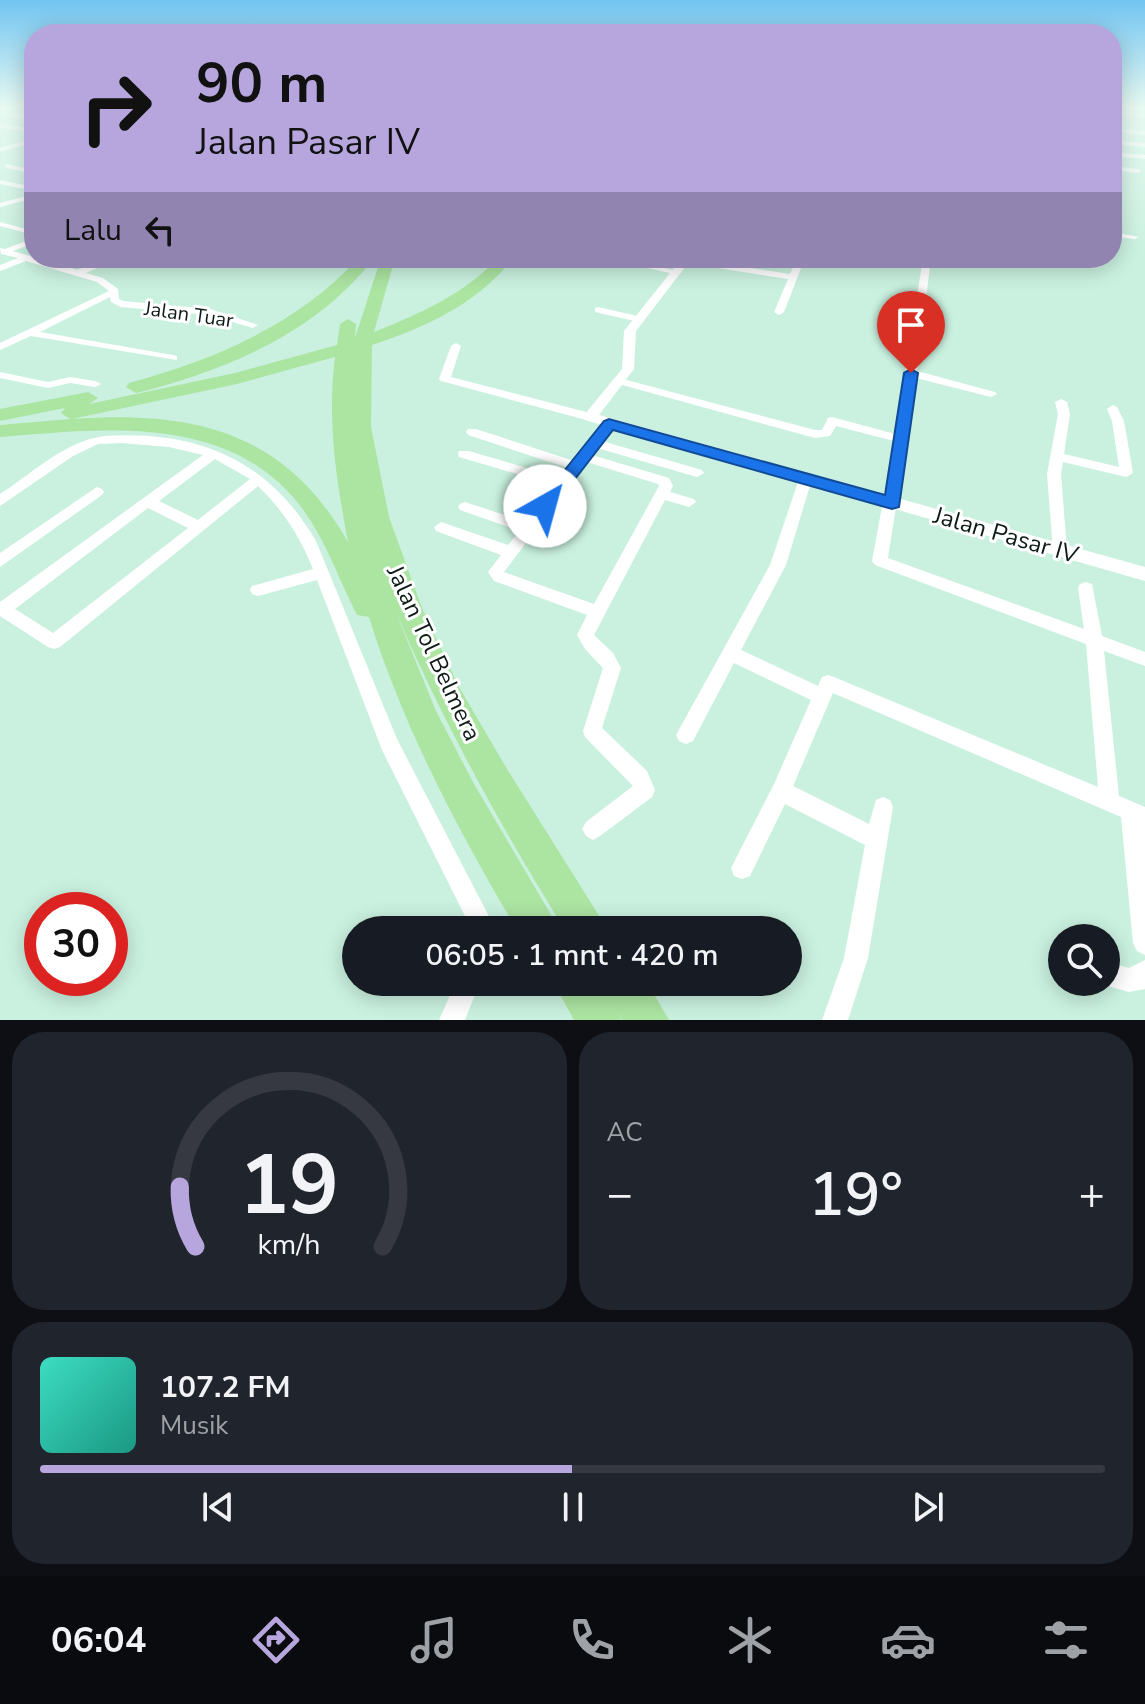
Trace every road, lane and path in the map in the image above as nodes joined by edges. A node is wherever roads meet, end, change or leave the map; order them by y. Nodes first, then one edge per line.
1 (6, 166) dead end
2 (24, 169) edge
3 (1122, 169) edge
4 (1138, 171) dead end
5 (0, 182) edge
6 (24, 187) edge
7 (24, 199) edge
8 (0, 203) edge
9 (0, 224) edge
10 (24, 228) edge
11 (19, 230) junction
12 (24, 231) edge
13 (1122, 235) edge
14 (0, 236) edge
15 (1135, 237) dead end
16 (24, 260) edge
17 (0, 268) edge
18 (60, 268) edge
19 (90, 268) edge
20 (357, 268) edge
21 (371, 268) edge
22 (381, 268) edge
23 (385, 268) edge
24 (491, 268) edge
25 (496, 268) edge
26 (658, 268) edge
27 (681, 268) edge
28 (740, 268) edge
29 (797, 268) edge
30 (926, 268) edge
31 (678, 272) junction
32 (78, 273) junction
33 (794, 277) junction
34 (115, 291) junction
35 (362, 295) junction
36 (121, 304) junction
37 (133, 306) junction
38 (598, 310) dead end
39 (110, 312) dead end
40 (779, 312) dead end
41 (123, 318) dead end
42 (639, 319) junction
43 (253, 325) dead end
44 (395, 328) junction
45 (31, 333) junction
46 (456, 346) dead end
47 (0, 347) edge
48 (173, 358) dead end
49 (911, 373) junction
50 (0, 375) edge
51 (619, 381) junction
52 (95, 384) dead end
53 (991, 394) dead end
54 (1061, 402) dead end
55 (1113, 409) dead end
56 (0, 415) edge
57 (590, 417) junction
58 (0, 423) edge
59 (609, 424) junction
60 (0, 431) edge
61 (472, 432) dead end
62 (901, 439) junction
63 (595, 443) junction
64 (213, 454) junction
65 (464, 454) dead end
66 (1056, 456) junction
67 (579, 462) junction
68 (697, 473) dead end
69 (259, 479) junction
70 (805, 479) junction
71 (562, 483) junction
72 (97, 492) dead end
73 (664, 495) junction
74 (0, 501) edge
75 (689, 502) dead end
76 (147, 503) junction
77 (892, 503) junction
78 (465, 507) dead end
79 (197, 526) junction
80 (441, 527) dead end
81 (528, 528) junction
82 (1060, 550) junction
83 (510, 552) junction
84 (0, 561) edge
85 (321, 573) junction
86 (1145, 574) edge
87 (1086, 588) dead end
88 (258, 590) dead end
89 (2, 609) edge
90 (595, 611) junction
91 (1094, 641) junction
92 (729, 653) junction
93 (1145, 659) edge
94 (821, 696) junction
95 (425, 724) junction
96 (686, 735) dead end
97 (781, 791) junction
98 (1109, 801) junction
99 (883, 807) dead end
100 (1138, 814) edge
101 (593, 829) dead end
102 (878, 840) junction
103 (742, 868) dead end
104 (477, 916) edge
105 (532, 916) edge
106 (579, 916) edge
107 (1145, 943) edge
108 (1145, 972) edge
109 (1120, 978) edge
110 (462, 996) edge
111 (583, 996) edge
112 (631, 996) edge
113 (452, 1020) edge
114 (599, 1020) edge
115 (647, 1020) edge
116 (835, 1020) edge

1 - 2 street
3 - 4 street
5 - 6 street
7 - 8 street
9 - 11 street
10 - 11 street
11 - 12 street
11 - 14 street
13 - 15 street
16 - 17 street
18 - 32 street, Jalan Tuar
19 - 32 street
20 - 56 highway
21 - 35 highway, Jalan Tol Belmera
22 - 35 highway, Jalan Tol Belmera
23 - 35 highway
24 - 44 highway
25 - 44 highway
26 - 31 street
27 - 31 street
28 - 33 street
29 - 33 street
30 - 49 street
31 - 42 street
32 - 34 street, Jalan Tuar
33 - 40 street
34 - 36 street, Jalan Tuar
34 - 45 street
35 - 95 highway, Jalan Tol Belmera
35 - 106 highway, Jalan Tol Belmera
36 - 37 street, Jalan Tuar
36 - 39 street
37 - 41 street
37 - 43 street, Jalan Tuar
38 - 42 street
42 - 51 street
44 - 58 highway
45 - 47 street
45 - 48 street
46 - 57 street
49 - 53 street
49 - 62 street
50 - 52 street
51 - 57 street
51 - 62 street
54 - 66 street
55 - 66 street
57 - 59 street, Jalan Pasar IV
59 - 63 street
59 - 70 street, Jalan Pasar IV
60 - 95 highway
61 - 67 street
62 - 77 street
63 - 67 street
63 - 68 street
64 - 69 street
64 - 74 street
64 - 76 street
65 - 71 street
66 - 82 street
67 - 71 street
67 - 73 street
69 - 79 street
69 - 85 street
70 - 77 street, Jalan Pasar IV
70 - 92 street
71 - 81 street
72 - 84 street
73 - 75 street
73 - 90 street
76 - 79 street
76 - 89 street
77 - 82 street, Jalan Pasar IV
77 - 91 street
78 - 81 street
79 - 89 street
80 - 83 street
81 - 83 street
82 - 86 street, Jalan Pasar IV
83 - 90 street
85 - 88 street
85 - 104 street
87 - 91 street
90 - 101 street
91 - 93 street
91 - 98 street
92 - 94 street
92 - 96 street
94 - 97 street
94 - 98 street
95 - 105 highway, Jalan Tol Belmera
97 - 102 street
97 - 103 street
98 - 100 street
99 - 102 street
100 - 107 street
102 - 116 street
108 - 109 street
110 - 113 street
111 - 114 highway
112 - 115 highway

